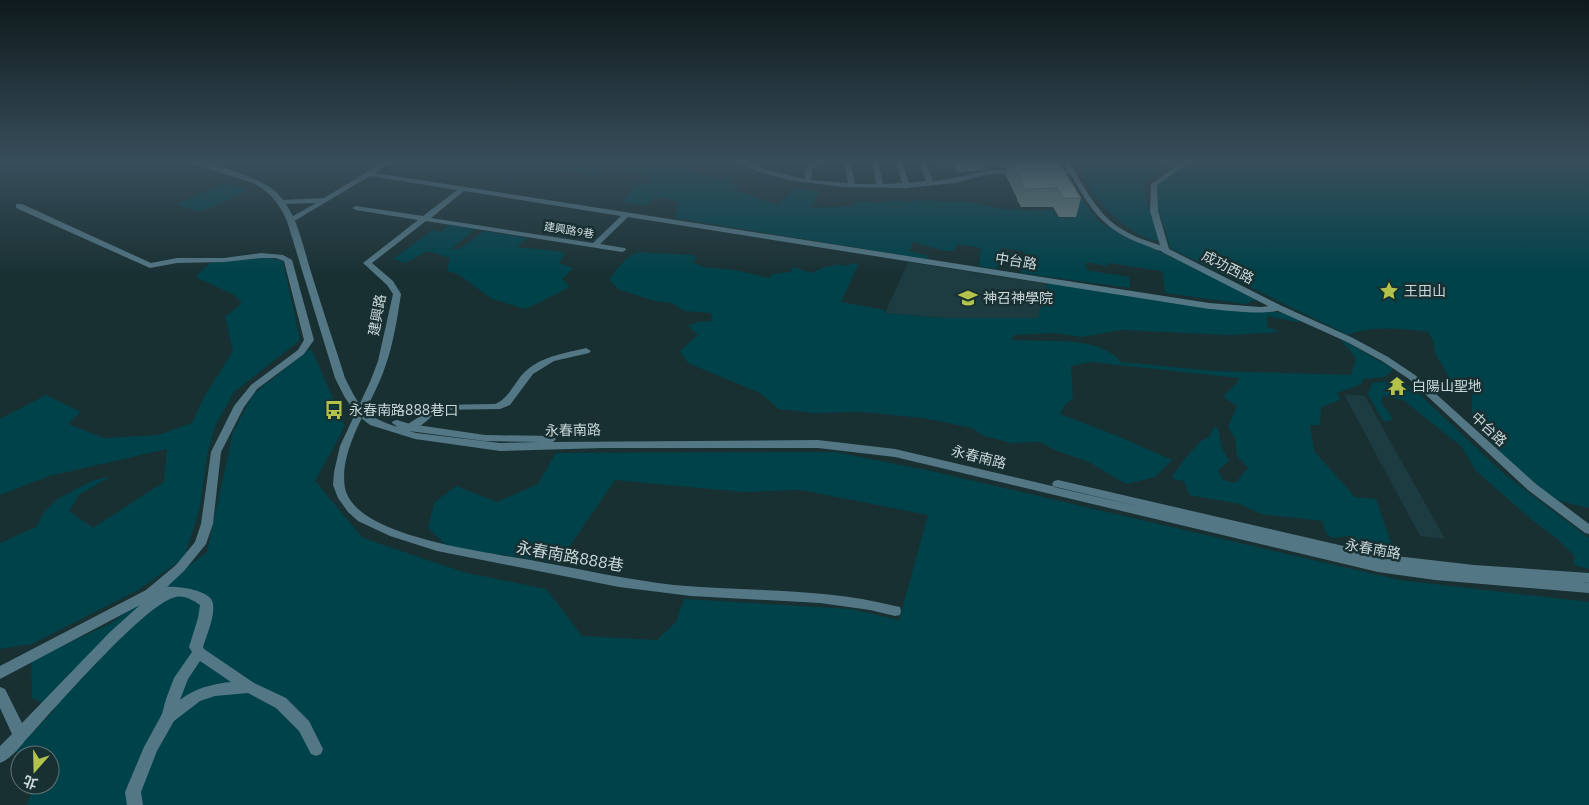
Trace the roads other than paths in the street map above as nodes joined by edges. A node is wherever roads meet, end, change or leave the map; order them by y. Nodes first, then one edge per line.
1 (279, 199) edge
2 (450, 199) edge
3 (523, 199) edge
4 (1089, 199) edge
5 (1154, 199) edge
6 (327, 200) joint
7 (282, 202) junction
8 (19, 206) dead end
9 (356, 208) dead end
10 (626, 215) junction
11 (422, 219) junction
12 (291, 221) junction
13 (594, 246) junction
14 (622, 250) dead end
15 (1165, 250) junction
16 (1279, 308) junction
17 (586, 351) dead end
18 (360, 412) junction
19 (408, 427) junction
20 (818, 442) junction
21 (1589, 530) edge
22 (1300, 546) junction
23 (1589, 578) edge
24 (1589, 588) edge
25 (174, 591) junction
26 (150, 594) junction
27 (895, 611) dead end
28 (199, 654) junction
29 (0, 673) edge
30 (249, 687) junction
31 (0, 693) edge
32 (169, 716) junction
33 (20, 736) junction
34 (316, 749) dead end
35 (0, 756) edge
36 (135, 805) edge

1 - 7 street, 永春南路
2 - 11 street, 建興路
3 - 10 street, 中台路
4 - 15 street, 成功西路
5 - 15 street
6 - 7 street
6 - 12 street
7 - 12 street, 永春南路
8 - 26 street
9 - 11 street, 建興路9巷
10 - 13 street
10 - 16 street, 中台路
11 - 13 street, 建興路9巷
11 - 18 street, 建興路
12 - 18 street, 永春南路
13 - 14 street, 建興路9巷
15 - 16 street, 成功西路
16 - 21 street, 中台路
17 - 19 street
18 - 19 street, 永春南路
18 - 20 street, 永春南路
18 - 27 street, 永春南路888巷
19 - 20 street, 永春南路
20 - 22 street, 永春南路
22 - 23 street, 永春南路
22 - 24 street, 永春南路
25 - 26 street
25 - 28 street
25 - 33 street
26 - 29 street
28 - 30 street
28 - 32 street
30 - 32 street
30 - 34 street
31 - 33 street
32 - 36 street
33 - 35 street

